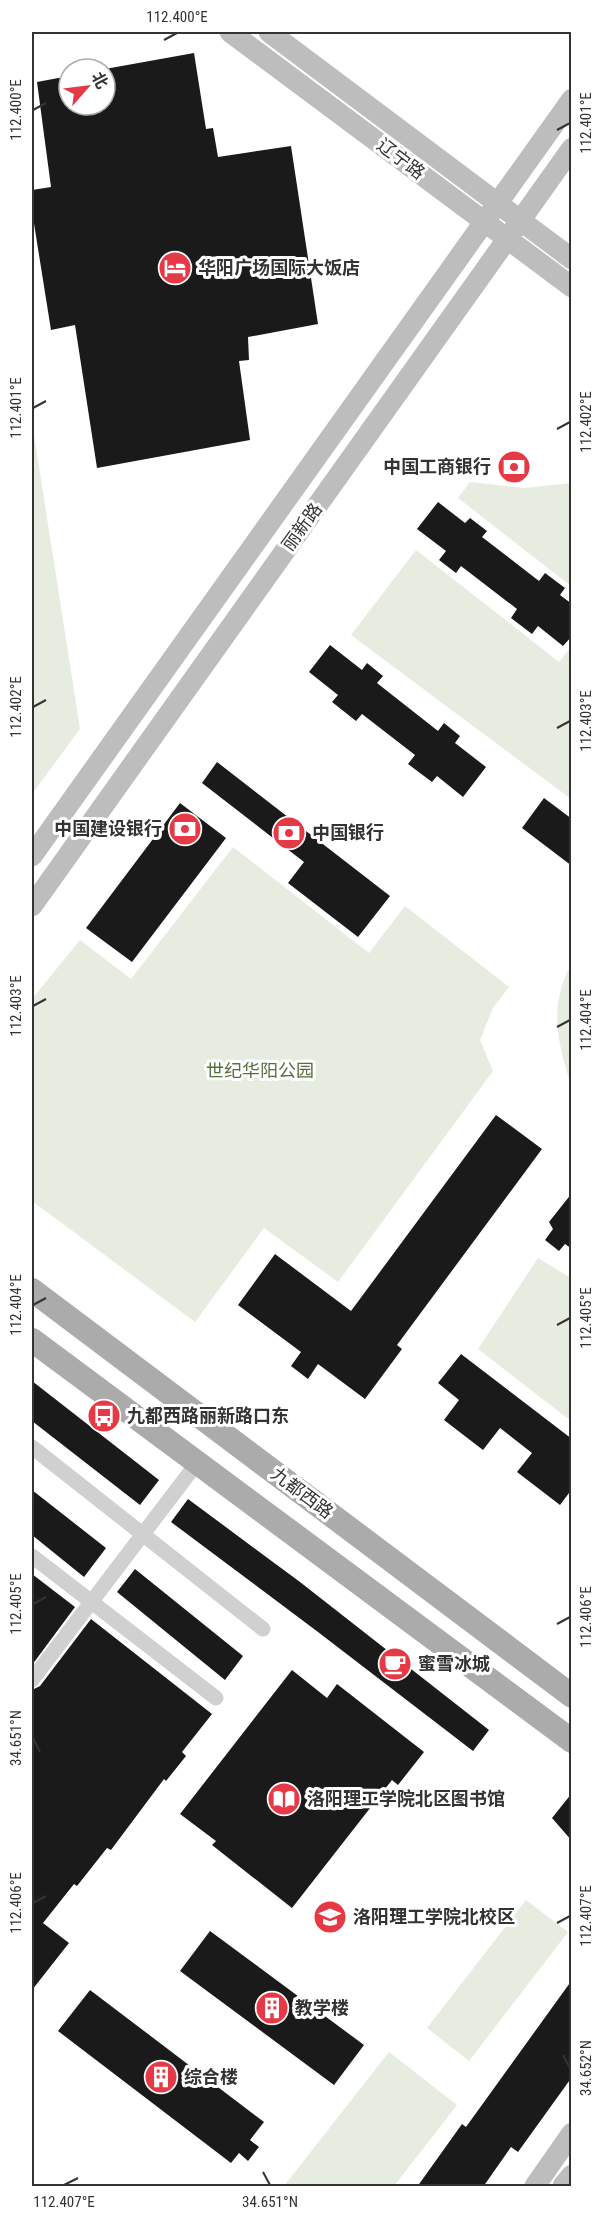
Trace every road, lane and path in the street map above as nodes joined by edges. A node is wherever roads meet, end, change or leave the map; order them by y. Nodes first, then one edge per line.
1 (230, 32) edge
2 (269, 32) edge
3 (572, 99) edge
4 (572, 148) edge
5 (496, 203) junction
6 (519, 220) junction
7 (484, 222) junction
8 (508, 239) junction
9 (572, 259) edge
10 (572, 287) edge
11 (32, 856) edge
12 (32, 906) edge
13 (32, 1290) edge
14 (32, 1340) edge
15 (32, 1447) edge
16 (197, 1463) junction
17 (143, 1534) junction
18 (32, 1556) edge
19 (91, 1602) junction
20 (263, 1629) dead end
21 (32, 1680) edge
22 (572, 1696) edge
23 (216, 1698) dead end
24 (572, 1741) edge
25 (572, 2133) edge
26 (572, 2175) edge
27 (535, 2187) edge
28 (563, 2187) edge

1 - 7 main road, 辽宁路
2 - 5 main road, 辽宁路
3 - 5 main road, 丽新路
4 - 6 main road, 丽新路
5 - 6 main road, 辽宁路
5 - 7 main road, 丽新路
6 - 8 main road, 丽新路
6 - 9 main road, 辽宁路
7 - 8 main road, 辽宁路
7 - 11 main road, 丽新路
8 - 10 main road, 辽宁路
8 - 12 main road, 丽新路
13 - 22 main road, 九都西路
14 - 16 main road
15 - 17 street
16 - 17 street
16 - 24 main road
17 - 19 street
17 - 20 street
18 - 19 street
19 - 21 street
19 - 23 street
25 - 27 main road
26 - 28 main road

